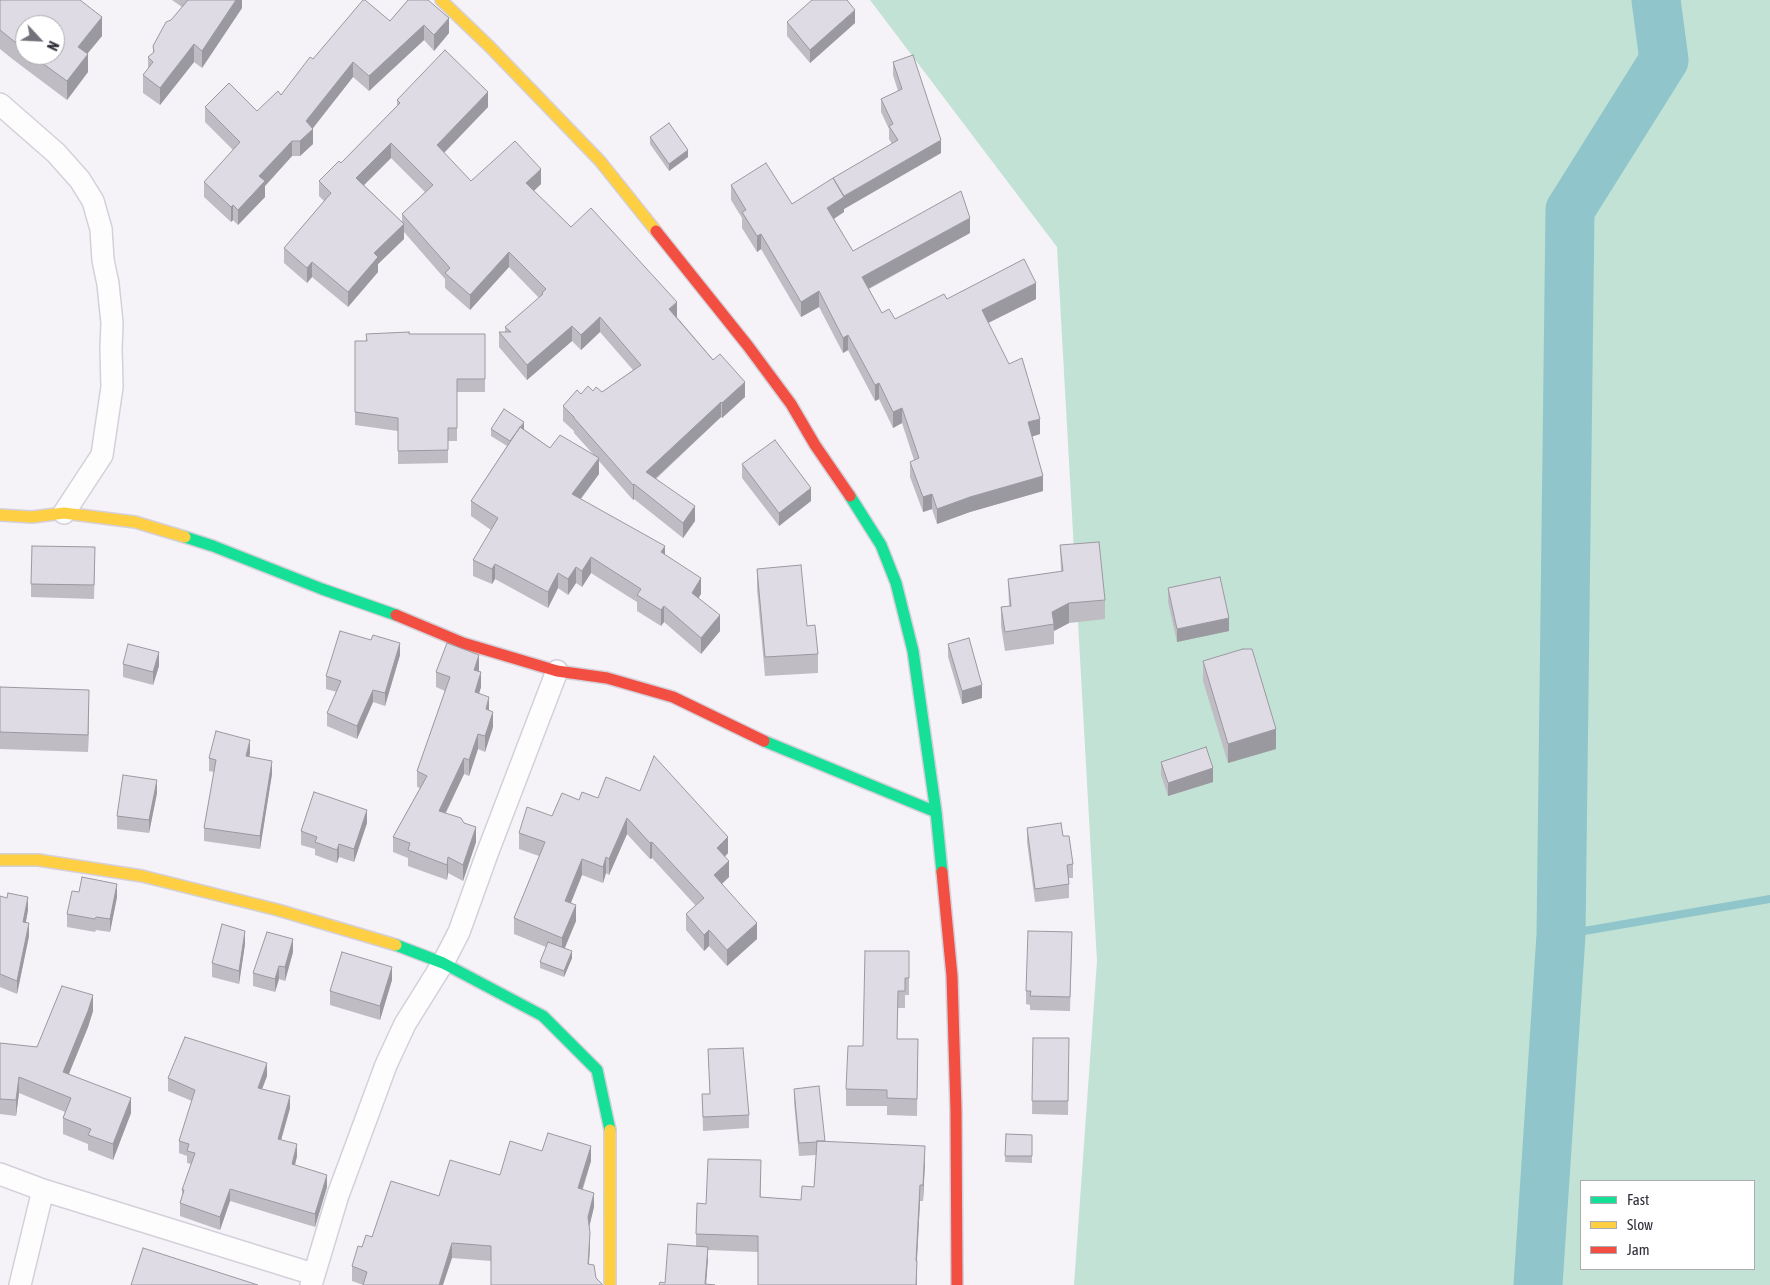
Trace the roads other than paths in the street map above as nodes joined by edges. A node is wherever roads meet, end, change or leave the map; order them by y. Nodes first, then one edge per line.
1 (441, 0) edge
2 (0, 104) edge
3 (64, 513) junction
4 (0, 515) edge
5 (557, 671) junction
6 (936, 812) junction
7 (0, 860) edge
8 (443, 963) junction
9 (0, 1174) edge
10 (43, 1190) junction
11 (312, 1280) edge
12 (20, 1285) edge
13 (610, 1285) edge
14 (957, 1285) edge

1 - 6 street
2 - 3 street
3 - 4 street
3 - 5 street
5 - 6 street
5 - 8 street
6 - 14 street
7 - 8 street
8 - 11 street
8 - 13 street
9 - 10 street
10 - 11 street
10 - 12 street

